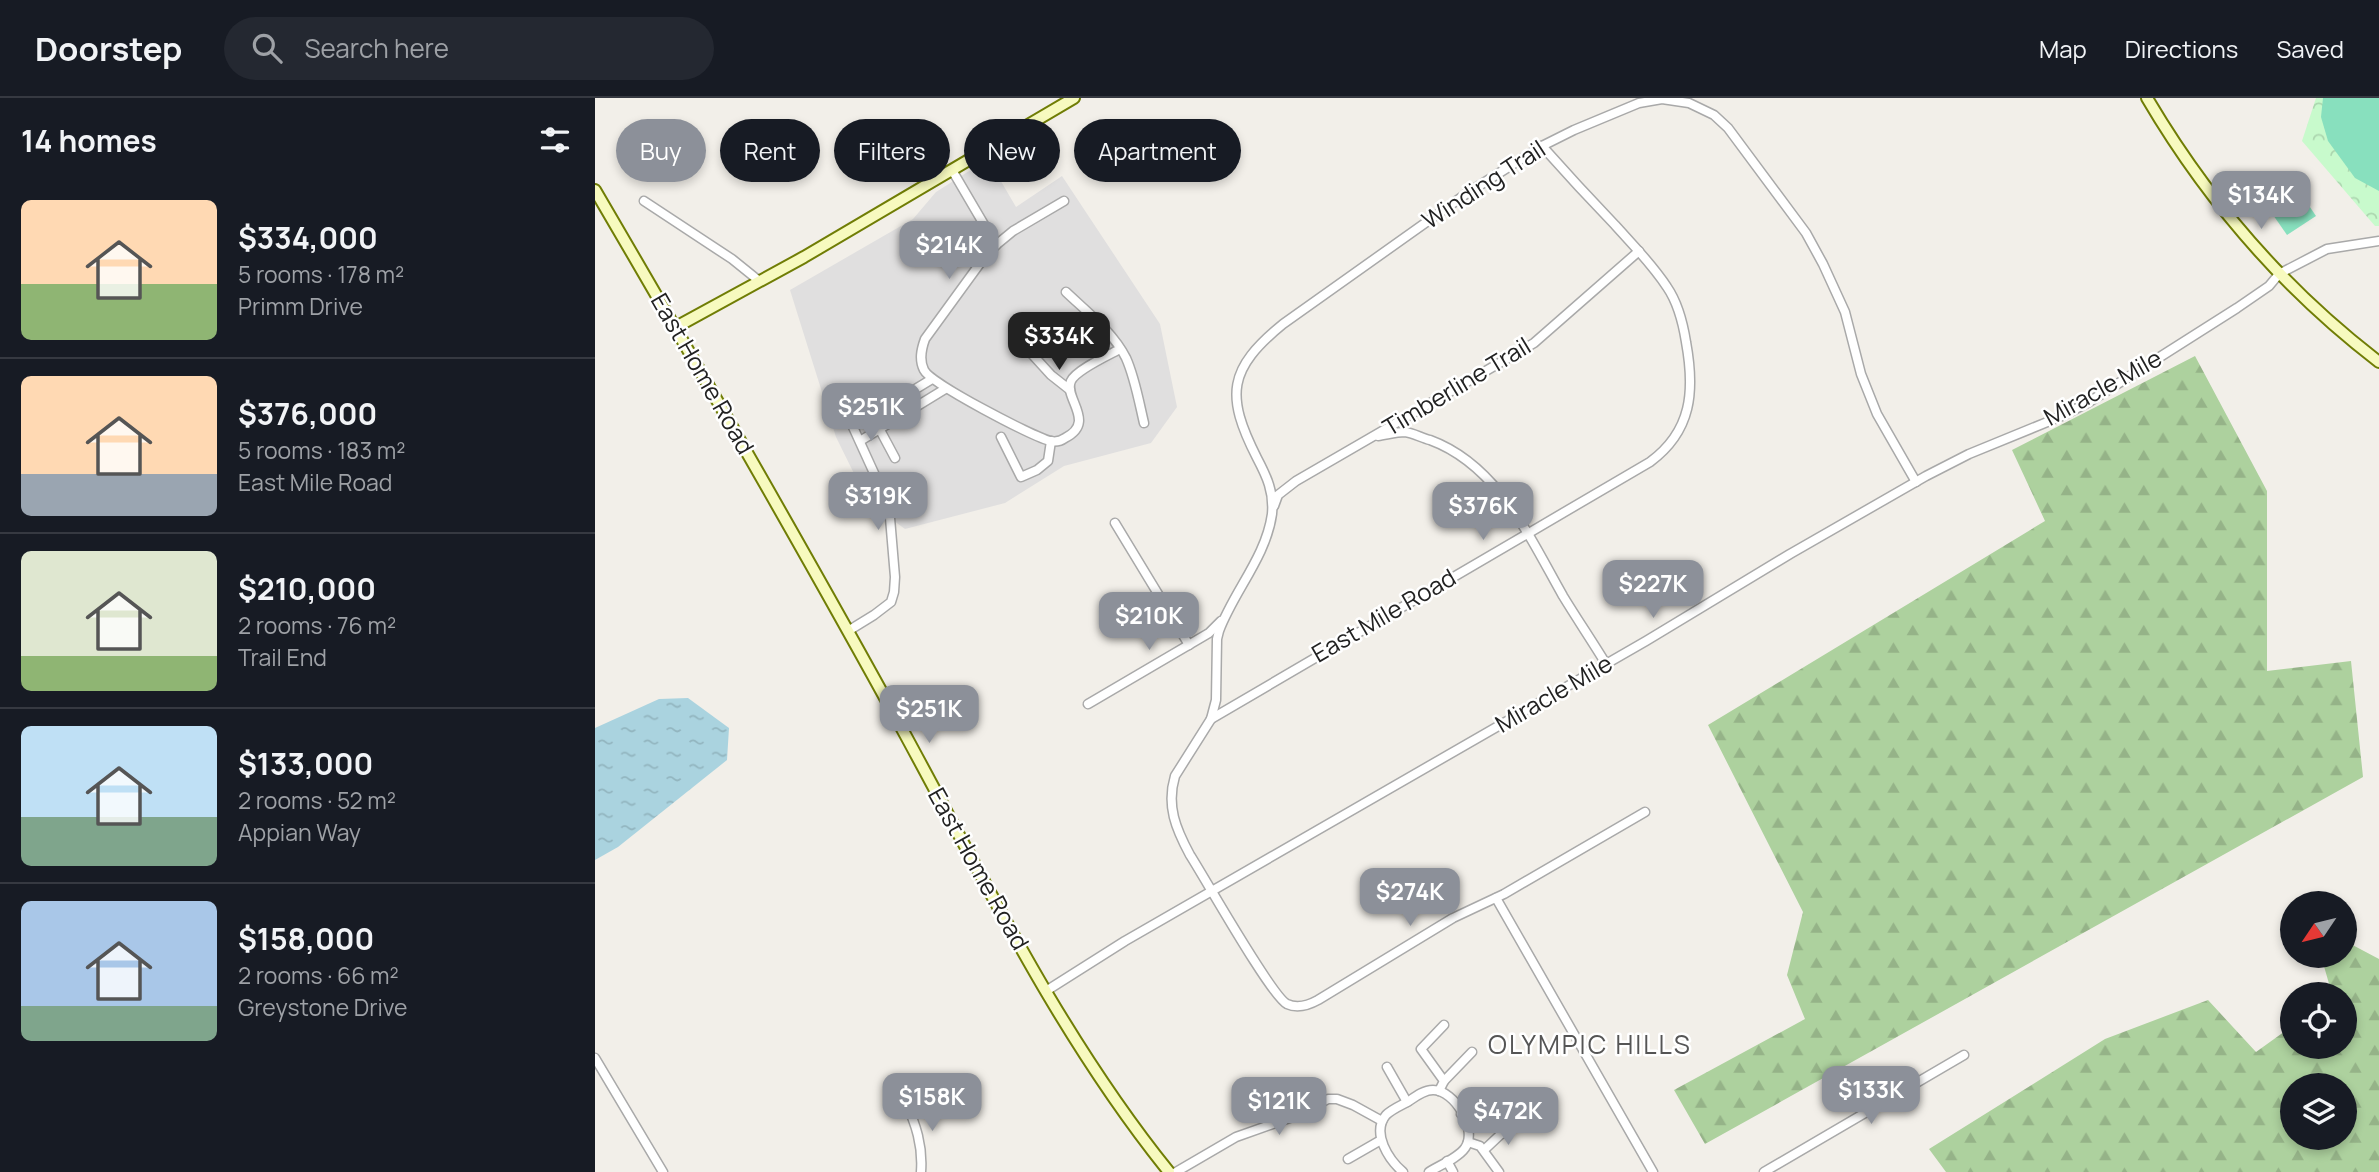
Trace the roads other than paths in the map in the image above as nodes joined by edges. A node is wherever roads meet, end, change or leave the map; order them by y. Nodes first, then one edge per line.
1 (1074, 98) edge
2 (2147, 98) edge
3 (1542, 146) junction
4 (951, 170) junction
5 (595, 190) edge
6 (644, 201) dead end
7 (1064, 201) dead end
8 (2379, 241) edge
9 (996, 245) junction
10 (1639, 251) junction
11 (2279, 274) junction
12 (758, 280) junction
13 (1066, 292) dead end
14 (676, 327) junction
15 (1020, 341) dead end
16 (1120, 349) junction
17 (2379, 362) edge
18 (932, 379) junction
19 (945, 389) junction
20 (1070, 390) junction
21 (872, 415) junction
22 (1144, 423) dead end
23 (880, 429) junction
24 (1001, 436) dead end
25 (1374, 436) junction
26 (860, 441) junction
27 (1051, 441) junction
28 (895, 458) dead end
29 (1916, 482) junction
30 (1272, 512) junction
31 (1115, 523) dead end
32 (1528, 533) junction
33 (1223, 619) junction
34 (848, 631) junction
35 (1189, 645) junction
36 (1606, 664) junction
37 (1089, 704) dead end
38 (1211, 719) junction
39 (1645, 812) dead end
40 (1213, 891) junction
41 (1496, 898) junction
42 (1046, 991) junction
43 (1444, 1025) dead end
44 (1472, 1052) dead end
45 (1964, 1055) dead end
46 (597, 1060) edge
47 (1387, 1067) dead end
48 (1444, 1080) junction
49 (1439, 1091) junction
50 (1492, 1096) dead end
51 (905, 1101) dead end
52 (1407, 1102) junction
53 (1461, 1114) junction
54 (1382, 1121) junction
55 (1519, 1125) dead end
56 (1381, 1140) junction
57 (1468, 1142) junction
58 (1484, 1150) junction
59 (1347, 1159) dead end
60 (1447, 1161) junction
61 (663, 1172) edge
62 (921, 1172) edge
63 (1169, 1172) edge
64 (1176, 1172) edge
65 (1403, 1172) edge
66 (1429, 1172) edge
67 (1453, 1172) edge
68 (1499, 1172) edge
69 (1653, 1172) edge
70 (1764, 1172) edge

1 - 4 street
2 - 11 street
3 - 10 street, East Mile Road
3 - 29 street, Winding Trail
3 - 30 street, Winding Trail
4 - 9 street
4 - 12 street
5 - 14 street, East Home Road
6 - 12 street
7 - 9 street
8 - 11 street, Miracle Mile
9 - 18 street
10 - 25 street, Timberline Trail
10 - 32 street, East Mile Road
11 - 17 street
11 - 29 street, Miracle Mile
12 - 14 street
13 - 16 street
14 - 34 street, East Home Road
15 - 20 street
16 - 20 street
16 - 22 street
18 - 19 street
18 - 21 street
19 - 23 street
19 - 27 street
20 - 27 street
21 - 23 street
21 - 26 street
23 - 26 street
23 - 28 street
24 - 27 street
25 - 30 street, Timberline Trail
25 - 32 street
26 - 34 street
29 - 36 street, Miracle Mile
30 - 33 street, Winding Trail
31 - 35 street
32 - 36 street
32 - 38 street, East Mile Road
33 - 35 street
33 - 38 street, Winding Trail
34 - 42 street, East Home Road
35 - 37 street
36 - 40 street, Miracle Mile
38 - 40 street, East Mile Road
39 - 41 street
40 - 41 street, East Mile Road
40 - 42 street, Miracle Mile
41 - 69 street
42 - 63 street, East Home Road
43 - 48 street
44 - 48 street
45 - 70 street
46 - 61 street
47 - 52 street
48 - 49 street
49 - 52 street
49 - 53 street
50 - 53 street
51 - 62 street
52 - 54 street
53 - 57 street
54 - 56 street
54 - 64 street
55 - 58 street
56 - 59 street
56 - 65 street
57 - 58 street
57 - 60 street
58 - 68 street
60 - 66 street
60 - 67 street

